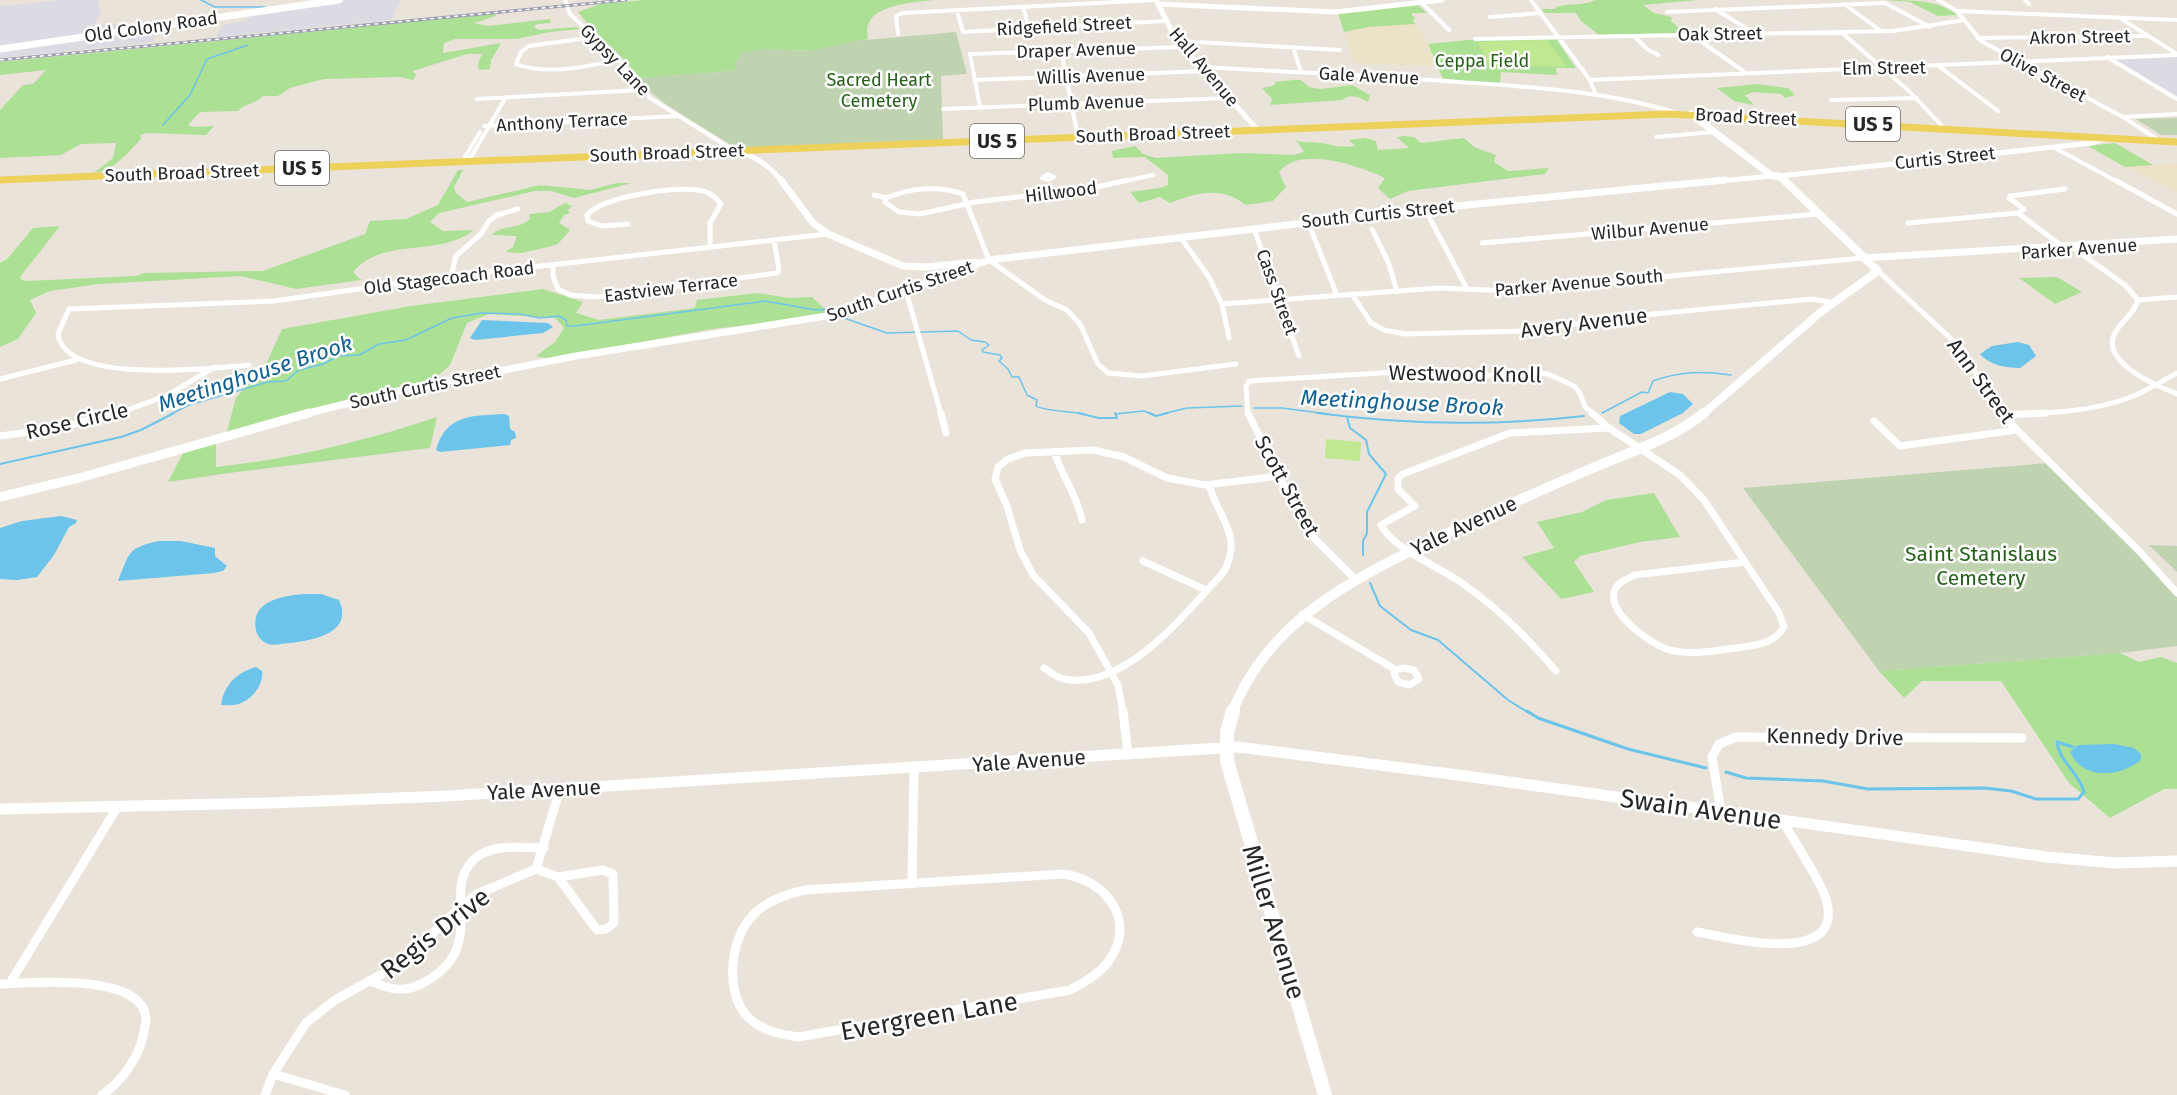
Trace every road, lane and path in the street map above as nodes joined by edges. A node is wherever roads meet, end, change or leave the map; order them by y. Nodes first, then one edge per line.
1 (339, 0) edge
2 (565, 0) edge
3 (1442, 0) edge
4 (1531, 0) edge
5 (1938, 0) edge
6 (2025, 0) edge
7 (1156, 2) edge
8 (1422, 3) junction
9 (1844, 4) junction
10 (2029, 4) dead end
11 (1023, 7) junction
12 (1715, 9) junction
13 (1958, 10) junction
14 (957, 11) junction
15 (1667, 12) dead end
16 (1540, 13) junction
17 (1490, 17) dead end
18 (2120, 18) junction
19 (1965, 20) junction
20 (2177, 20) edge
21 (1165, 21) junction
22 (1930, 27) junction
23 (1029, 28) junction
24 (1449, 30) dead end
25 (1881, 31) junction
26 (1841, 32) junction
27 (1755, 33) junction
28 (898, 34) dead end
29 (1692, 35) junction
30 (1634, 36) junction
31 (2146, 36) junction
32 (1557, 37) junction
33 (595, 38) junction
34 (1977, 38) junction
35 (1474, 39) dead end
36 (1178, 41) junction
37 (1182, 47) junction
38 (1293, 47) junction
39 (0, 49) edge
40 (1340, 50) dead end
41 (1061, 51) junction
42 (2177, 54) edge
43 (1658, 55) dead end
44 (2107, 57) junction
45 (619, 60) junction
46 (2015, 61) junction
47 (1940, 67) junction
48 (1884, 68) junction
49 (1203, 69) junction
50 (1301, 72) junction
51 (1746, 73) junction
52 (1065, 77) junction
53 (976, 80) junction
54 (1590, 80) junction
55 (642, 90) junction
56 (1596, 94) junction
57 (503, 97) junction
58 (1228, 98) junction
59 (1917, 98) junction
60 (477, 99) dead end
61 (2177, 99) edge
62 (1831, 100) dead end
63 (1071, 104) junction
64 (980, 108) junction
65 (943, 109) dead end
66 (1998, 111) dead end
67 (1679, 114) junction
68 (1690, 114) junction
69 (2177, 114) edge
70 (677, 116) junction
71 (2123, 117) junction
72 (486, 126) junction
73 (1335, 128) joint
74 (1944, 128) junction
75 (1258, 130) junction
76 (1714, 132) junction
77 (2084, 136) junction
78 (1078, 137) junction
79 (1656, 137) dead end
80 (2110, 137) junction
81 (2157, 139) junction
82 (2177, 140) edge
83 (2096, 142) junction
84 (2053, 147) junction
85 (736, 151) junction
86 (466, 161) junction
87 (1153, 175) dead end
88 (1776, 176) junction
89 (1050, 179) dead end
90 (0, 180) edge
91 (2065, 189) dead end
92 (1056, 193) junction
93 (874, 195) dead end
94 (886, 198) junction
95 (968, 204) junction
96 (518, 209) dead end
97 (1425, 209) junction
98 (2018, 213) junction
99 (1818, 214) junction
100 (2177, 214) edge
101 (1308, 222) junction
102 (628, 224) dead end
103 (1908, 224) dead end
104 (1254, 229) junction
105 (1372, 229) dead end
106 (828, 234) junction
107 (1181, 238) junction
108 (2177, 238) edge
109 (774, 240) junction
110 (1482, 243) dead end
111 (2147, 243) junction
112 (2177, 243) edge
113 (710, 247) junction
114 (2069, 247) junction
115 (2005, 252) junction
116 (989, 260) junction
117 (1866, 260) junction
118 (554, 265) junction
119 (1878, 271) junction
120 (451, 276) junction
121 (1467, 289) junction
122 (906, 291) junction
123 (1397, 291) junction
124 (1352, 294) junction
125 (1338, 296) junction
126 (2177, 297) edge
127 (1280, 299) junction
128 (2138, 300) junction
129 (1834, 303) junction
130 (1222, 304) junction
131 (1229, 338) dead end
132 (1299, 356) dead end
133 (76, 360) junction
134 (1236, 364) dead end
135 (249, 365) dead end
136 (215, 367) junction
137 (2177, 373) edge
138 (0, 379) edge
139 (1249, 381) joint
140 (2156, 384) junction
141 (2177, 394) edge
142 (2002, 415) junction
143 (1874, 421) dead end
144 (1609, 428) junction
145 (2017, 430) junction
146 (946, 433) dead end
147 (0, 436) edge
148 (1641, 447) junction
149 (1054, 451) junction
150 (1280, 476) junction
151 (1209, 485) junction
152 (0, 497) edge
153 (1082, 520) dead end
154 (1409, 551) junction
155 (1143, 561) dead end
156 (1745, 562) junction
157 (1354, 578) junction
158 (1206, 590) junction
159 (2177, 593) edge
160 (1302, 614) junction
161 (1044, 669) dead end
162 (1396, 670) dead end
163 (1556, 671) dead end
164 (1112, 672) junction
165 (2022, 738) dead end
166 (1225, 748) junction
167 (1128, 755) junction
168 (914, 769) junction
169 (560, 789) junction
170 (118, 806) junction
171 (0, 809) edge
172 (1721, 812) junction
173 (1782, 820) junction
174 (544, 848) junction
175 (2177, 861) edge
176 (536, 869) junction
177 (558, 877) junction
178 (912, 884) junction
179 (459, 908) junction
180 (1697, 932) dead end
181 (371, 981) junction
182 (5, 983) edge
183 (273, 1074) junction
184 (102, 1095) edge
185 (265, 1095) edge
186 (345, 1095) edge
187 (1325, 1095) edge

1 - 39 main road, Old Colony Road
2 - 33 street, Gypsy Lane
3 - 8 street
4 - 16 street
5 - 13 street, Olive Street
6 - 10 street
7 - 8 street
7 - 11 street
7 - 21 street, Hall Avenue
8 - 24 street
9 - 12 street
9 - 22 street
9 - 25 street
11 - 14 street
11 - 23 street
12 - 15 street
12 - 27 street
13 - 18 street
13 - 19 street, Olive Street
14 - 23 street, Ridgefield Street
14 - 28 street
16 - 17 street
16 - 32 street
18 - 20 street
18 - 31 street
19 - 22 street, Oak Street
19 - 34 street, Olive Street
21 - 23 street, Ridgefield Street
21 - 36 street, Hall Avenue
22 - 25 street, Oak Street
25 - 26 street, Oak Street
26 - 27 street, Oak Street
26 - 48 street
27 - 29 street, Oak Street
29 - 30 street, Oak Street
29 - 51 street
30 - 32 street, Oak Street
30 - 43 street
31 - 34 street, Akron Street
31 - 42 street
32 - 35 street, Oak Street
32 - 54 street
33 - 45 street, Gypsy Lane
33 - 45 street
34 - 46 street, Olive Street
36 - 37 street, Hall Avenue
36 - 38 street
37 - 41 street, Draper Avenue
37 - 49 street, Hall Avenue
38 - 40 street
38 - 50 street
41 - 52 street
41 - 53 street, Draper Avenue
42 - 44 street, Elm Street
44 - 46 street, Elm Street
44 - 61 street
45 - 55 street, Gypsy Lane
46 - 47 street, Elm Street
46 - 71 street, Olive Street
47 - 48 street, Elm Street
47 - 66 street
48 - 51 street, Elm Street
48 - 59 street
49 - 50 street, Gale Avenue
49 - 52 street, Willis Avenue
49 - 58 street, Hall Avenue
50 - 56 street, Gale Avenue
51 - 54 street, Elm Street
52 - 53 street, Willis Avenue
52 - 63 street
53 - 64 street
54 - 56 street
55 - 57 street
55 - 70 street, Gypsy Lane
56 - 67 street, Gale Avenue
57 - 60 street
57 - 72 street
58 - 63 street, Plumb Avenue
58 - 75 street, Hall Avenue
59 - 62 street
59 - 74 street
63 - 64 street, Plumb Avenue
63 - 78 street
64 - 65 street, Plumb Avenue
67 - 68 main road, Broad Street / US 5
67 - 73 main road, Broad Street / US 5
68 - 74 main road, Broad Street / US 5
68 - 76 main road, Ann Street
69 - 71 street
70 - 72 street, Anthony Terrace
70 - 85 street, Gypsy Lane
71 - 81 street, Olive Street
72 - 86 street
73 - 75 main road, South Broad Street / US 5
74 - 77 main road, Broad Street / US 5
75 - 78 main road, South Broad Street / US 5
76 - 79 street
76 - 88 main road, Ann Street
77 - 80 main road, Broad Street / US 5
77 - 83 main road
78 - 85 main road, South Broad Street / US 5
80 - 81 main road, Broad Street / US 5
80 - 83 street, Curtis Street
81 - 82 main road, Broad Street / US 5
83 - 84 street, Curtis Street
84 - 88 street, Curtis Street
84 - 100 street
85 - 86 main road, South Broad Street / US 5
85 - 106 street
86 - 90 main road, South Broad Street / US 5
87 - 92 street, Hillwood
88 - 97 street, South Curtis Street
88 - 99 main road, Ann Street
89 - 92 street
91 - 98 street
92 - 95 street, Hillwood
93 - 94 street
94 - 95 street
94 - 95 street, Hillwood
95 - 116 street
96 - 120 street
97 - 101 street, South Curtis Street
97 - 121 street
98 - 103 street
98 - 114 street
99 - 110 street, Wilbur Avenue
99 - 117 main road, Ann Street
101 - 104 street, South Curtis Street
101 - 125 street
102 - 113 street
104 - 107 street, South Curtis Street
104 - 127 street, Cass Street
105 - 123 street
106 - 109 street, Old Stagecoach Road
106 - 116 street
107 - 116 street, South Curtis Street
107 - 130 street
108 - 111 street, Parker Avenue
109 - 113 street, Old Stagecoach Road
109 - 118 street, Eastview Terrace
111 - 112 street, Parker Avenue
111 - 114 street, Parker Avenue
113 - 118 street, Old Stagecoach Road
114 - 115 street, Parker Avenue
114 - 115 street, Parker Avenue
114 - 128 street
115 - 117 street, Parker Avenue
116 - 122 street, South Curtis Street
116 - 134 street
117 - 119 main road, Ann Street
117 - 121 street, Parker Avenue South
118 - 120 street, Old Stagecoach Road
119 - 129 main road, Yale Avenue
119 - 142 street, Ann Street
120 - 133 street, Old Stagecoach Road
121 - 123 street, Parker Avenue South
122 - 146 street
122 - 152 street, South Curtis Street
123 - 124 street, Parker Avenue South
124 - 125 street, Parker Avenue South
124 - 129 street, Avery Avenue
125 - 127 street, Parker Avenue South
126 - 128 street
127 - 130 street, Parker Avenue South
127 - 132 street, Cass Street
128 - 140 street
129 - 148 main road, Yale Avenue
130 - 131 street
133 - 136 street
133 - 138 street
135 - 136 street
136 - 147 street, Rose Circle
137 - 140 street
139 - 144 street, Westwood Knoll
139 - 150 street, Scott Street
140 - 141 street
140 - 142 street
142 - 145 street, Ann Street
143 - 145 street
144 - 148 street, Westwood Knoll
144 - 154 street
145 - 159 street, Ann Street
148 - 154 main road, Yale Avenue
148 - 156 street, Westwood Knoll
149 - 151 street
149 - 153 street
149 - 164 street
150 - 151 street
150 - 157 street, Scott Street
151 - 158 street
154 - 157 main road, Yale Avenue
154 - 163 street
155 - 158 street
156 - 156 street, Westwood Knoll
157 - 160 main road, Yale Avenue
158 - 164 street
160 - 162 street
160 - 166 main road, Yale Avenue
161 - 164 street
164 - 167 street
165 - 172 street, Kennedy Drive
166 - 167 street, Yale Avenue
166 - 172 street, Swain Avenue
166 - 187 main road, Miller Avenue
167 - 168 street, Yale Avenue
168 - 169 street, Yale Avenue
168 - 178 street
169 - 170 street, Yale Avenue
169 - 174 street
170 - 171 street, Yale Avenue
170 - 182 street
172 - 173 street, Swain Avenue
173 - 175 street, Swain Avenue
173 - 180 street
174 - 176 street
174 - 179 street
176 - 177 street
176 - 179 street, Regis Drive
177 - 177 street
178 - 178 street, Evergreen Lane
179 - 181 street, Regis Drive
179 - 181 street
181 - 183 street, Regis Drive
182 - 184 street
183 - 185 street, Regis Drive
183 - 186 street

